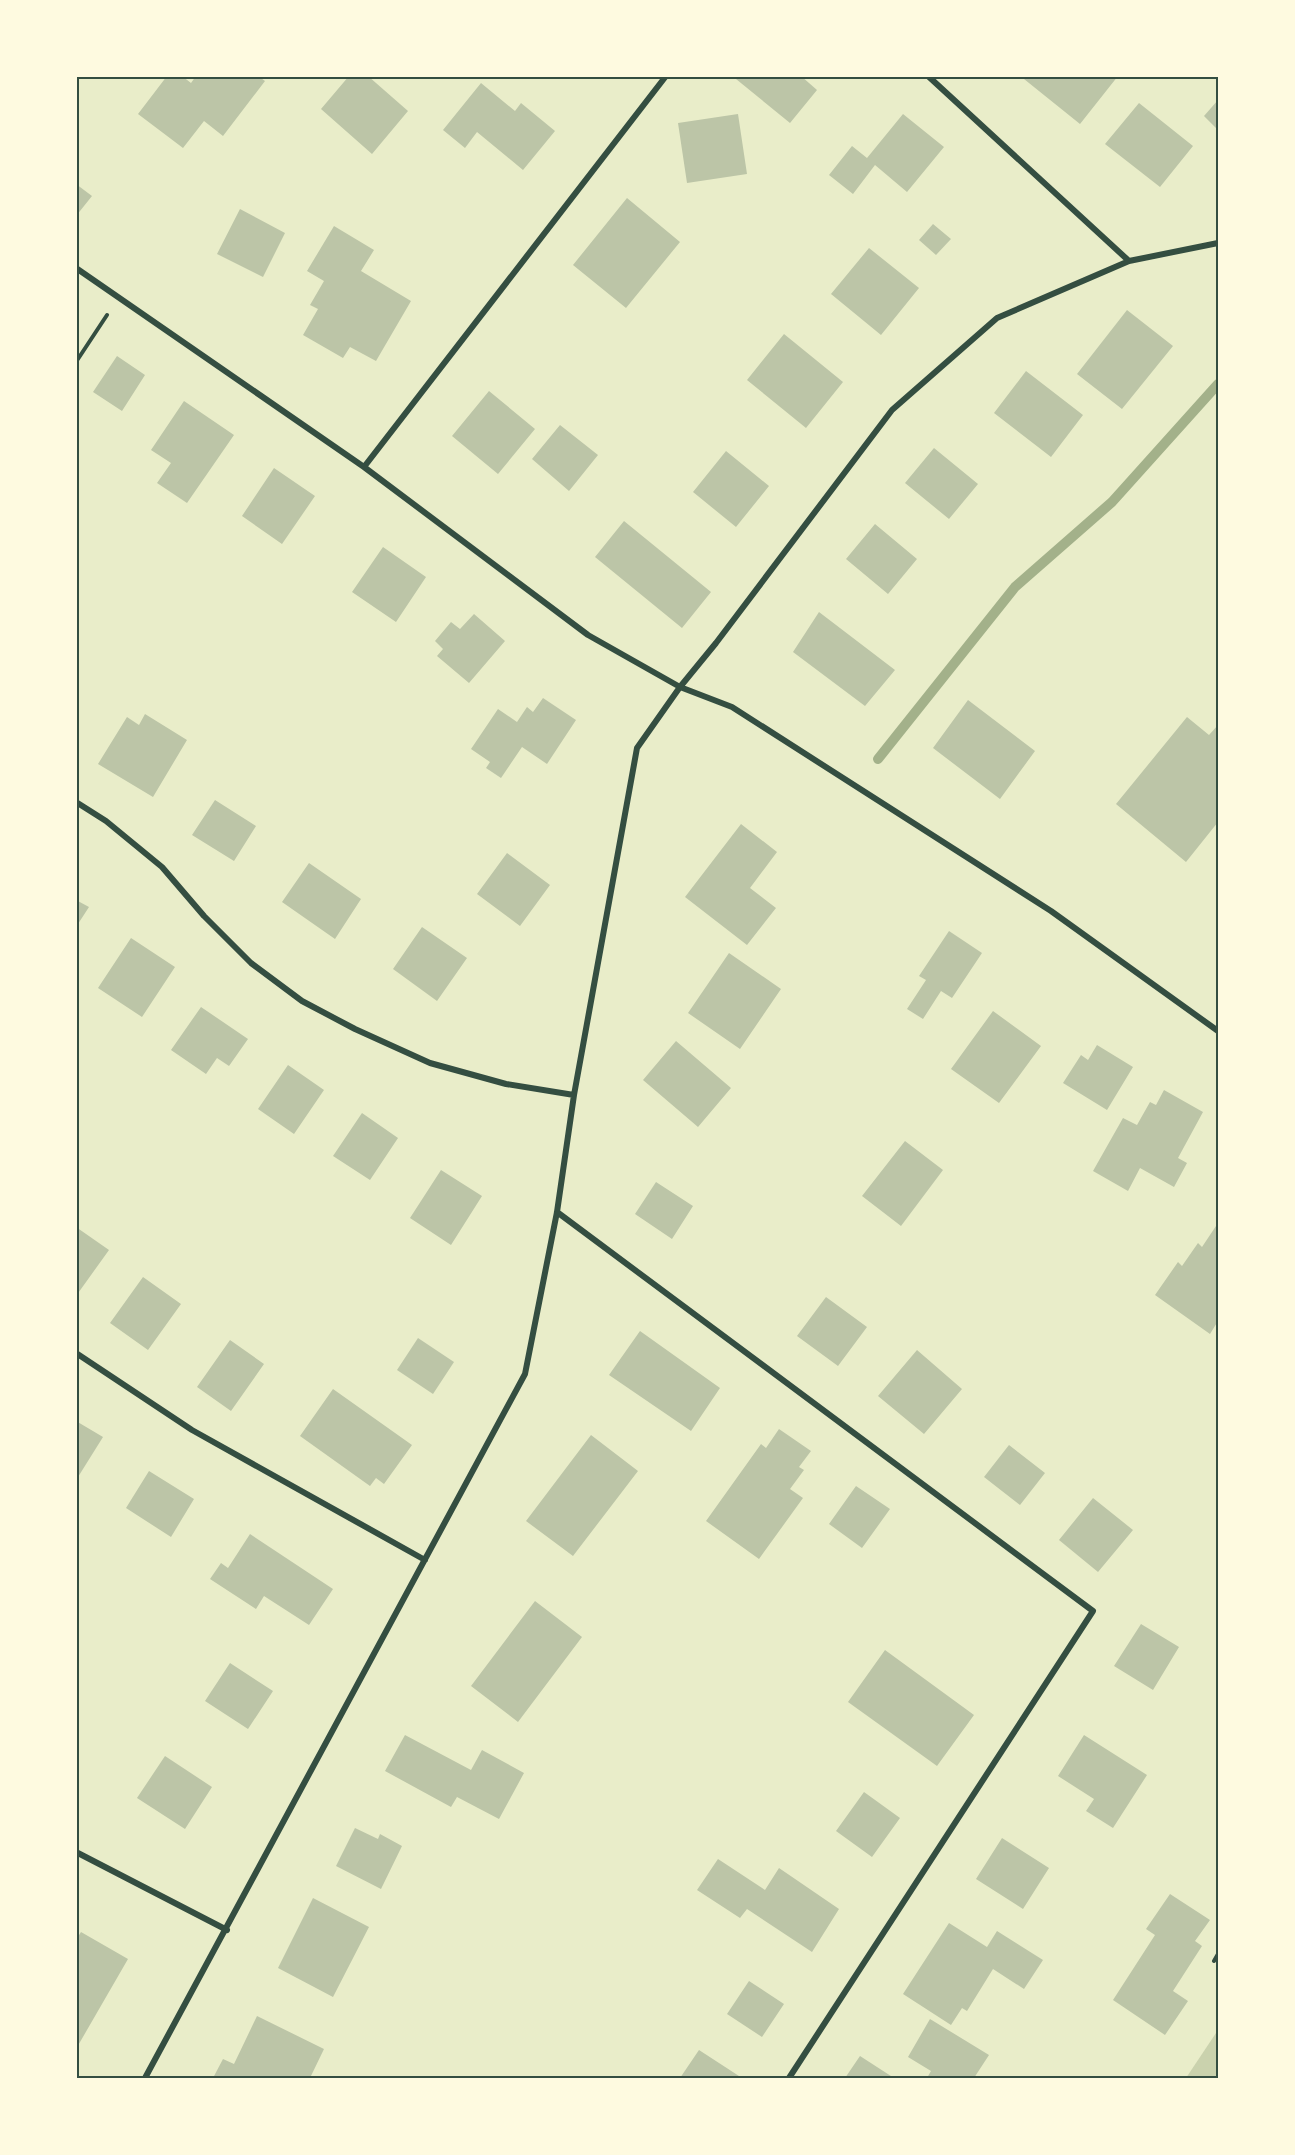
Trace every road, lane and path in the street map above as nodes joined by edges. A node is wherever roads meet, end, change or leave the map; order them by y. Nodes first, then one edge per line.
1 (666, 76) edge
2 (928, 76) edge
3 (1218, 243) edge
4 (1129, 261) junction
5 (76, 268) edge
6 (118, 297) junction
7 (76, 362) edge
8 (364, 467) junction
9 (680, 687) junction
10 (76, 802) edge
11 (1218, 1031) edge
12 (574, 1095) junction
13 (557, 1212) junction
14 (76, 1353) edge
15 (425, 1560) junction
16 (76, 1852) edge
17 (227, 1930) junction
18 (1218, 1954) edge
19 (1214, 1961) dead end
20 (145, 2079) edge
21 (789, 2079) edge

1 - 8 street
2 - 4 street
3 - 4 street
4 - 9 street
5 - 6 street
6 - 7 path
6 - 8 street
8 - 9 street
9 - 11 street
9 - 12 street
10 - 12 street
12 - 13 street
13 - 15 street
13 - 21 street
14 - 15 street
15 - 17 street
16 - 17 street
17 - 20 street
18 - 19 path

